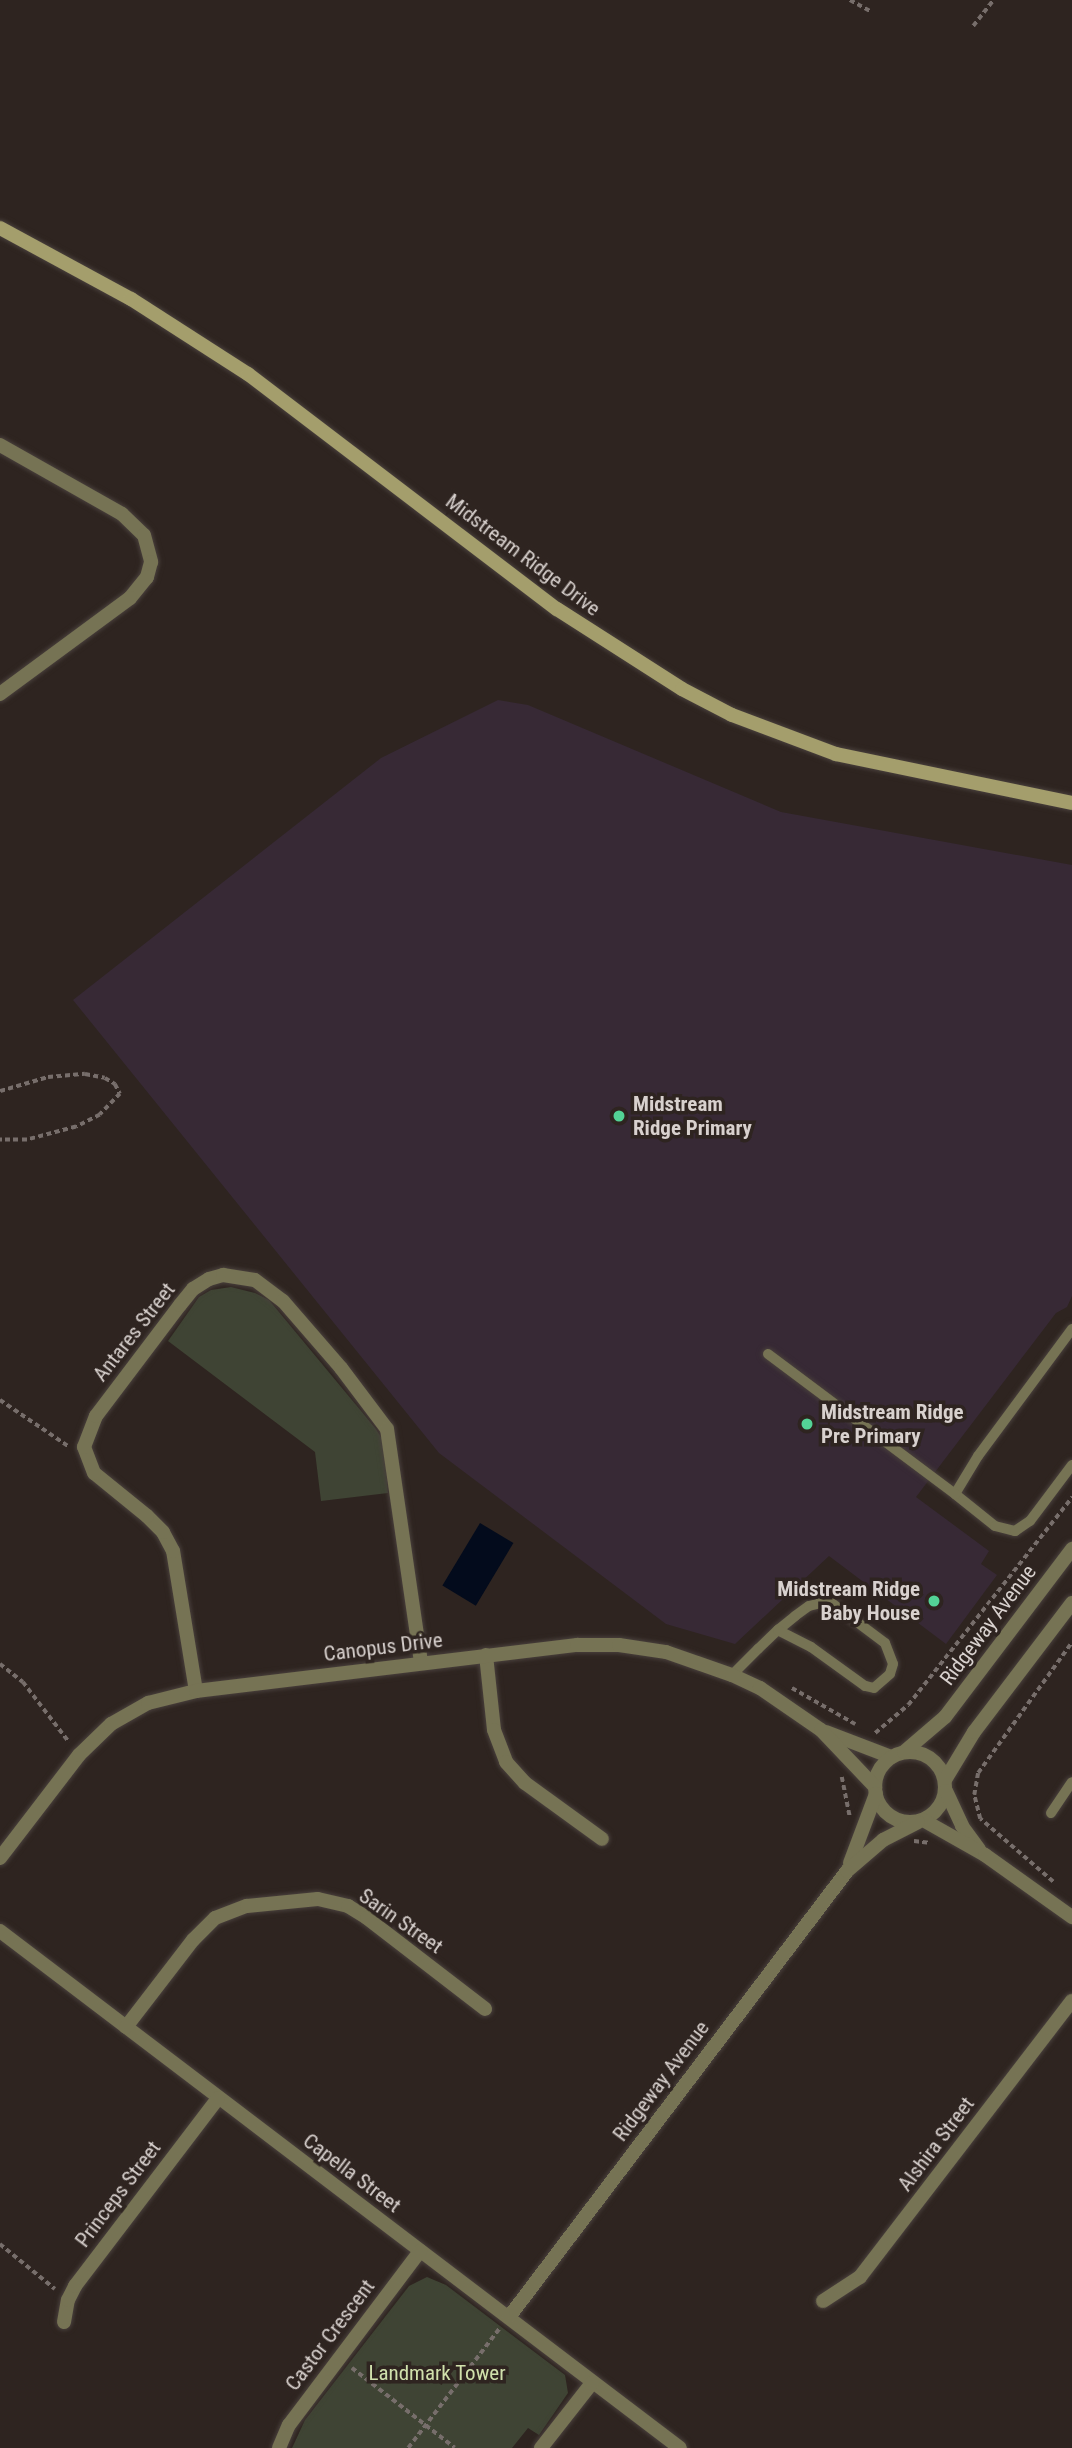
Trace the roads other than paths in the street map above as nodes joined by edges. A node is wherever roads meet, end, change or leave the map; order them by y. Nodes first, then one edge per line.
1 (0, 228) edge
2 (0, 445) edge
3 (0, 694) edge
4 (1072, 803) edge
5 (1072, 1329) edge
6 (1072, 1345) edge
7 (1056, 1351) junction
8 (768, 1354) dead end
9 (1072, 1465) edge
10 (955, 1494) junction
11 (1072, 1549) edge
12 (1072, 1603) edge
13 (778, 1630) junction
14 (486, 1655) junction
15 (421, 1663) junction
16 (732, 1675) junction
17 (197, 1691) junction
18 (821, 1730) junction
19 (897, 1755) junction
20 (1072, 1782) edge
21 (945, 1785) junction
22 (875, 1791) junction
23 (1051, 1812) dead end
24 (920, 1821) junction
25 (602, 1839) dead end
26 (985, 1855) junction
27 (0, 1858) edge
28 (847, 1871) junction
29 (1072, 1917) edge
30 (0, 1931) edge
31 (1072, 2001) edge
32 (485, 2009) dead end
33 (126, 2027) junction
34 (218, 2098) junction
35 (420, 2251) junction
36 (823, 2301) dead end
37 (509, 2317) junction
38 (64, 2322) dead end
39 (592, 2383) junction
40 (279, 2448) edge
41 (541, 2448) edge
42 (680, 2448) edge

1 - 4 street, Midstream Ridge Drive
2 - 3 street
5 - 7 lane
6 - 7 lane
7 - 10 lane
8 - 10 lane
9 - 10 lane
11 - 19 street, Ridgeway Avenue
12 - 21 street
13 - 13 lane
13 - 16 lane
14 - 15 street, Canopus Drive
14 - 16 street, Canopus Drive
14 - 25 street
15 - 17 street, Canopus Drive
15 - 17 street, Antares Street
16 - 18 street, Canopus Drive
17 - 27 street, Canopus Drive
18 - 19 street, Canopus Drive
18 - 22 street, Canopus Drive
19 - 21 street
19 - 22 street
20 - 23 lane
21 - 24 street
21 - 26 street
22 - 24 street
22 - 28 street, Ridgeway Avenue
24 - 26 street
24 - 28 street, Ridgeway Avenue
26 - 29 street
28 - 37 street, Ridgeway Avenue
30 - 33 street, Capella Street
31 - 36 street, Alshira Street
32 - 33 street, Sarin Street
33 - 34 street, Capella Street
34 - 35 street, Capella Street
34 - 38 street, Princeps Street
35 - 37 street, Capella Street
35 - 40 street, Castor Crescent
37 - 39 street, Capella Street
39 - 41 street
39 - 42 street, Capella Street

